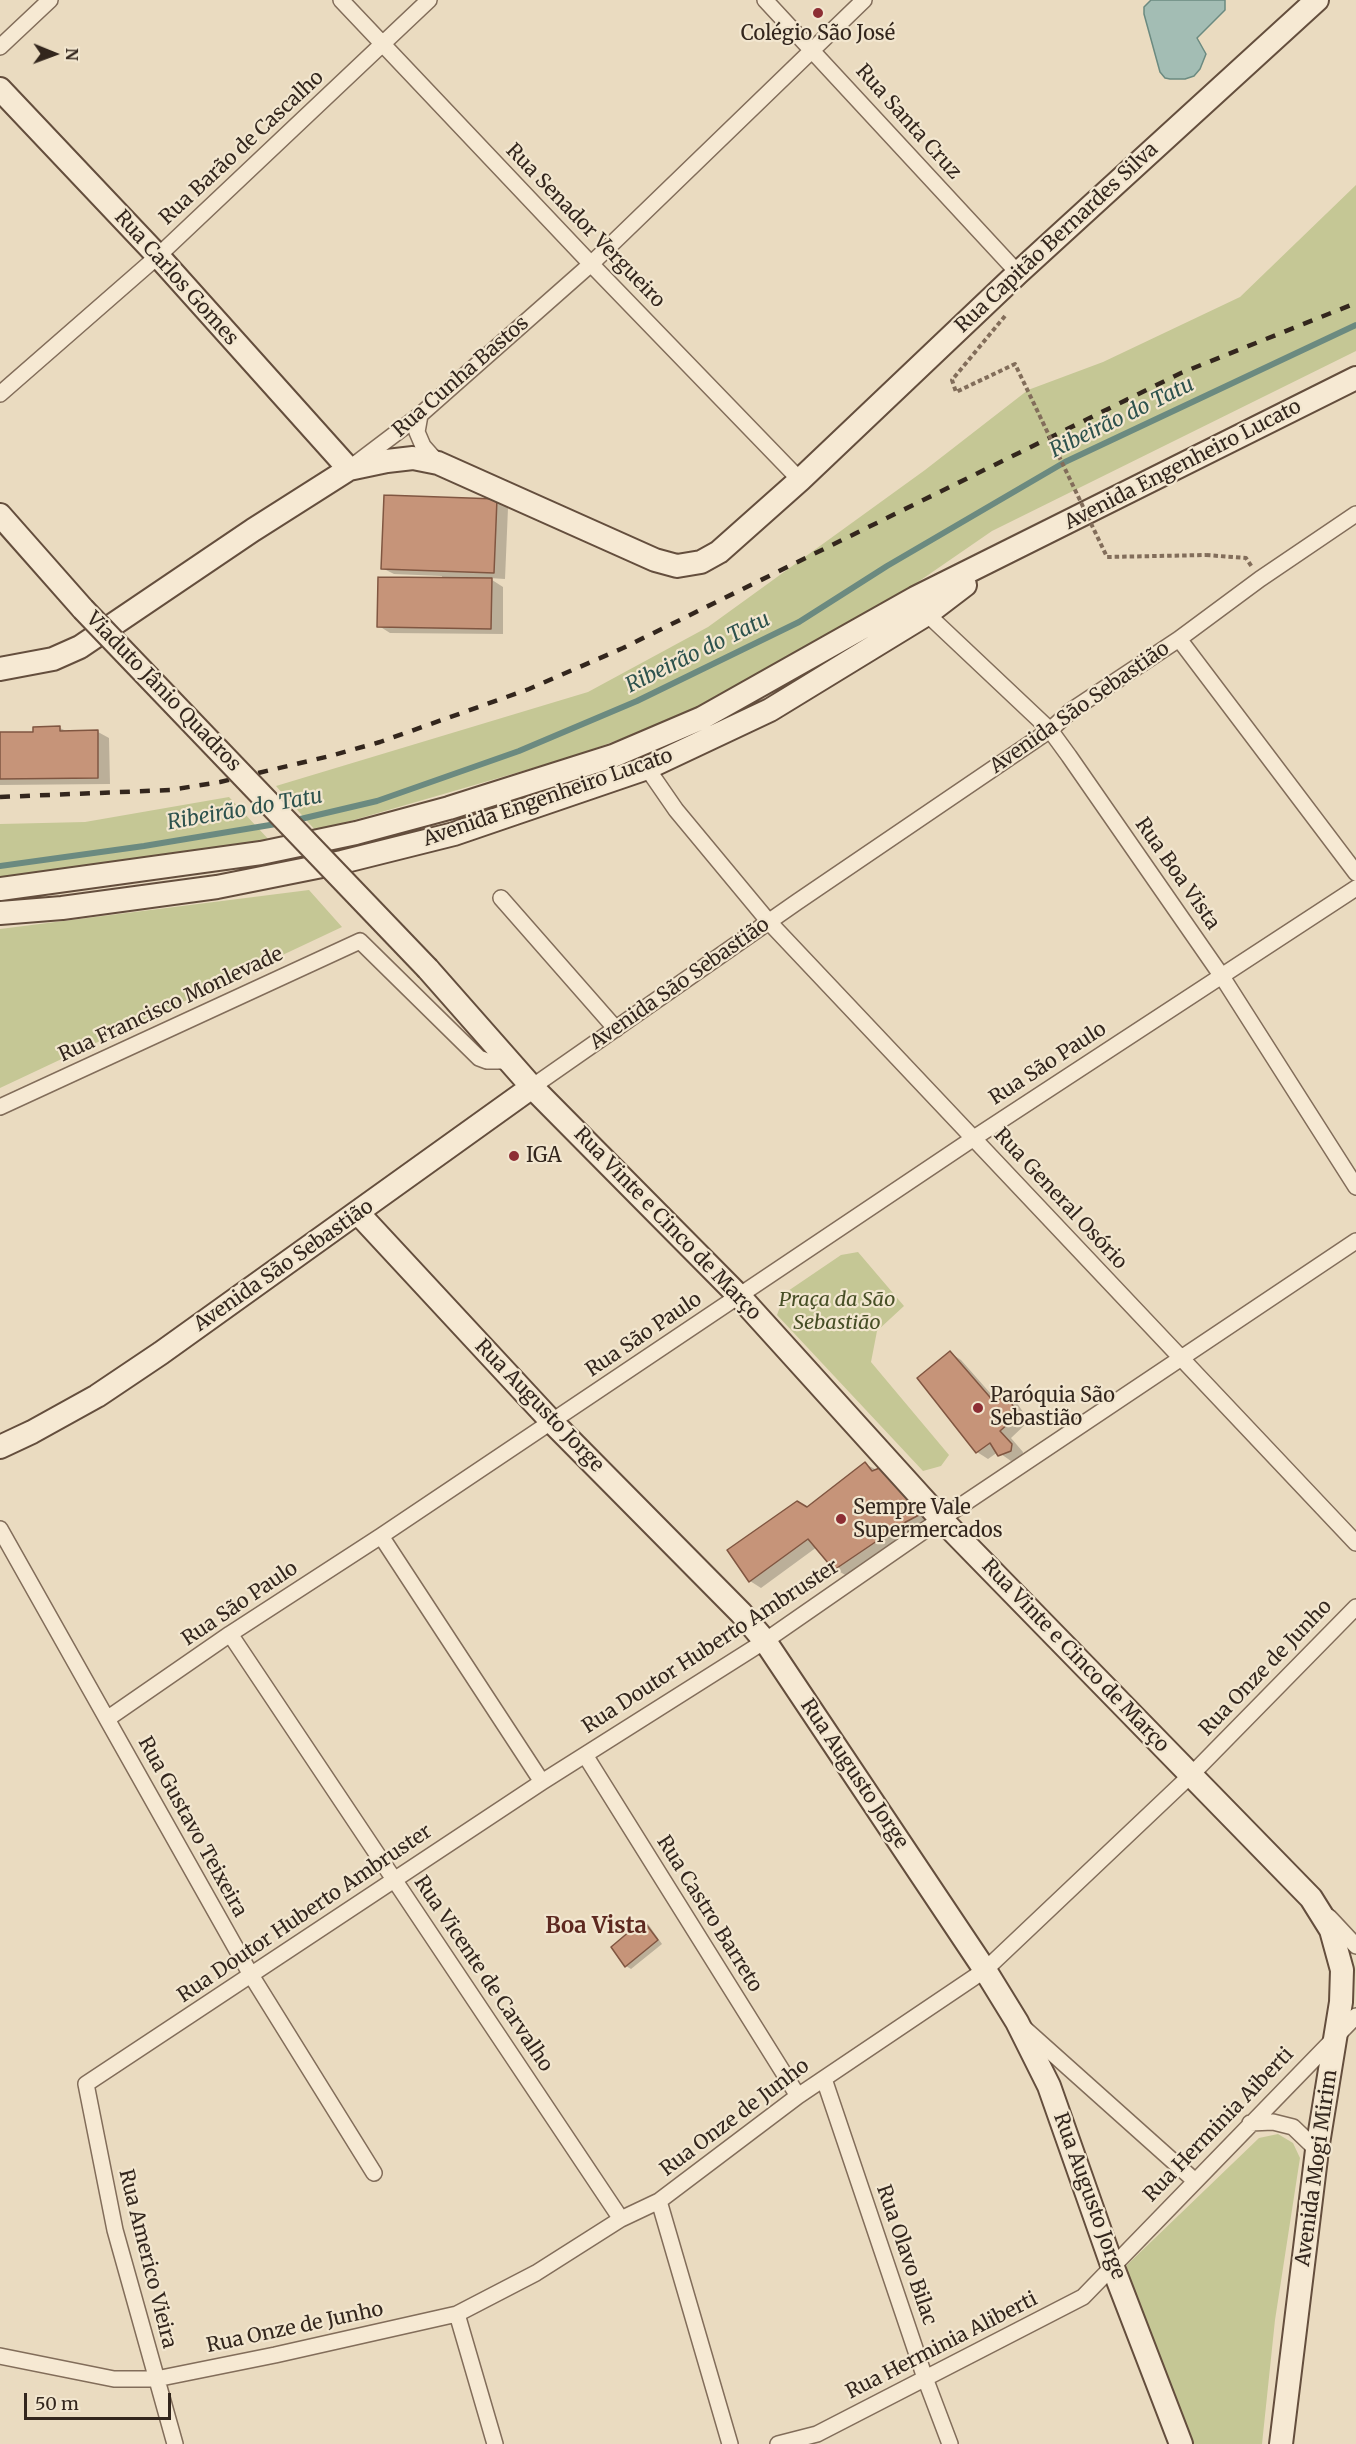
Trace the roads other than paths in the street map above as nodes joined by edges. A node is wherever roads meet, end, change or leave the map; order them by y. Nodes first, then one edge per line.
1 (50, 0) edge
2 (341, 0) edge
3 (429, 0) edge
4 (765, 0) edge
5 (864, 0) edge
6 (1317, 0) edge
7 (383, 43) junction
8 (0, 47) edge
9 (813, 50) junction
10 (0, 89) edge
11 (158, 256) junction
12 (591, 264) junction
13 (1018, 273) junction
14 (1356, 378) edge
15 (0, 394) edge
16 (420, 415) junction
17 (438, 463) junction
18 (349, 469) junction
19 (800, 480) junction
20 (1356, 514) edge
21 (0, 515) edge
22 (921, 606) junction
23 (1179, 639) junction
24 (0, 669) edge
25 (702, 718) junction
26 (1050, 730) junction
27 (647, 768) junction
28 (1356, 873) edge
29 (1356, 888) edge
30 (0, 889) edge
31 (501, 898) dead end
32 (0, 913) edge
33 (769, 922) junction
34 (428, 969) joint
35 (1221, 975) junction
36 (616, 1029) junction
37 (509, 1060) junction
38 (532, 1087) junction
39 (0, 1107) edge
40 (974, 1138) junction
41 (1356, 1187) edge
42 (358, 1213) junction
43 (1356, 1241) edge
44 (740, 1297) junction
45 (1181, 1358) junction
46 (552, 1422) junction
47 (0, 1447) edge
48 (941, 1519) junction
49 (0, 1529) edge
50 (381, 1536) junction
51 (1356, 1543) edge
52 (1356, 1606) edge
53 (230, 1634) junction
54 (765, 1641) junction
55 (107, 1719) junction
56 (585, 1755) junction
57 (1192, 1774) junction
58 (542, 1782) junction
59 (394, 1880) junction
60 (1311, 1898) junction
61 (1356, 1946) edge
62 (985, 1970) junction
63 (251, 1975) junction
64 (1356, 2016) edge
65 (1017, 2022) junction
66 (1338, 2034) junction
67 (824, 2079) junction
68 (86, 2084) joint
69 (798, 2096) junction
70 (1250, 2123) junction
71 (1317, 2150) junction
72 (374, 2173) dead end
73 (1194, 2180) junction
74 (659, 2201) junction
75 (621, 2219) junction
76 (1112, 2265) junction
77 (457, 2314) junction
78 (0, 2356) edge
79 (925, 2378) junction
80 (156, 2379) junction
81 (175, 2444) edge
82 (495, 2444) edge
83 (730, 2444) edge
84 (778, 2444) edge
85 (950, 2444) edge
86 (1181, 2444) edge
87 (1281, 2444) edge

1 - 8 street
2 - 7 street, Rua Senador Vergueiro
3 - 7 street, Rua Barão de Cascalho
4 - 9 street, Rua Santa Cruz
5 - 9 street, Rua Cunha Bastos
6 - 13 main road, Rua Capitão Bernardes Silva
7 - 11 street, Rua Barão de Cascalho
7 - 12 street, Rua Senador Vergueiro
9 - 12 street, Rua Cunha Bastos
9 - 13 street, Rua Santa Cruz
10 - 11 main road, Rua Carlos Gomes
11 - 15 street, Rua Barão de Cascalho
11 - 18 main road, Rua Carlos Gomes
12 - 16 street, Rua Cunha Bastos
12 - 19 street, Rua Senador Vergueiro
13 - 19 main road, Rua Capitão Bernardes Silva
14 - 22 main road, Avenida Engenheiro Lucato
16 - 17 street
16 - 18 street, Rua Cunha Bastos
17 - 18 main road, Rua Capitão Bernardes Silva
17 - 19 main road, Rua Capitão Bernardes Silva
18 - 24 main road, Rua Cunha Bastos
20 - 23 street, Avenida São Sebastião
21 - 34 main road, Viaduto Jânio Quadros, bridge
22 - 25 main road, Avenida Engenheiro Lucato
22 - 26 street, Rua Boa Vista
22 - 27 main road, Avenida Engenheiro Lucato
23 - 26 street, Avenida São Sebastião
23 - 28 street
25 - 27 main road
25 - 30 main road, Avenida Engenheiro Lucato
26 - 33 street, Avenida São Sebastião
26 - 35 street, Rua Boa Vista
27 - 32 main road, Avenida Engenheiro Lucato
27 - 33 street, Rua General Osório
29 - 35 street, Rua São Paulo
31 - 36 street
33 - 36 street, Avenida São Sebastião
33 - 40 street, Rua General Osório
34 - 37 main road, Rua Vinte e Cinco de Março
35 - 40 street, Rua São Paulo
35 - 41 street, Rua Boa Vista
36 - 38 street, Avenida São Sebastião
37 - 38 main road, Rua Vinte e Cinco de Março
37 - 39 street, Rua Francisco Monlevade
38 - 42 main road, Avenida São Sebastião
38 - 44 main road, Rua Vinte e Cinco de Março
40 - 44 street, Rua São Paulo
40 - 45 street, Rua General Osório
42 - 46 main road, Rua Augusto Jorge
42 - 47 main road, Avenida São Sebastião
43 - 45 street, Rua Doutor Huberto Ambruster
44 - 46 street, Rua São Paulo
44 - 48 main road, Rua Vinte e Cinco de Março
45 - 48 street, Rua Doutor Huberto Ambruster
45 - 51 street, Rua General Osório
46 - 50 street, Rua São Paulo
46 - 54 main road, Rua Augusto Jorge
48 - 54 street, Rua Doutor Huberto Ambruster
48 - 57 main road, Rua Vinte e Cinco de Março
49 - 55 street, Rua Gustavo Teixeira
50 - 53 street, Rua São Paulo
50 - 58 street
52 - 57 street, Rua Onze de Junho
53 - 55 street, Rua São Paulo
53 - 59 street, Rua Vicente de Carvalho
54 - 56 street, Rua Doutor Huberto Ambruster
54 - 62 main road, Rua Augusto Jorge
55 - 63 street, Rua Gustavo Teixeira
56 - 58 street, Rua Doutor Huberto Ambruster
56 - 69 street, Rua Castro Barreto
57 - 60 main road, Rua Vinte e Cinco de Março
57 - 62 street, Rua Onze de Junho
58 - 59 street, Rua Doutor Huberto Ambruster
59 - 63 street, Rua Doutor Huberto Ambruster
59 - 75 street, Rua Vicente de Carvalho
60 - 61 street, Rua Vinte e Cinco de Março
60 - 66 main road, Avenida Mogi Mirim
62 - 65 main road, Rua Augusto Jorge
62 - 67 street, Rua Onze de Junho
63 - 68 street, Rua Doutor Huberto Ambruster
63 - 72 street, Rua Gustavo Teixeira
64 - 66 street, Rua Herminia Aiberti
65 - 73 street
65 - 76 main road, Rua Augusto Jorge
66 - 70 street, Rua Herminia Aiberti
66 - 71 main road, Avenida Mogi Mirim
67 - 69 street, Rua Onze de Junho
67 - 79 street, Rua Olavo Bilac
68 - 80 street, Rua Americo Vieira
69 - 74 street, Rua Onze de Junho
70 - 71 street
70 - 73 street, Rua Herminia Aiberti
71 - 87 main road, Avenida Mogi Mirim
73 - 76 street, Rua Herminia Aiberti
74 - 75 street, Rua Onze de Junho
74 - 83 street
75 - 77 street, Rua Onze de Junho
76 - 79 street, Rua Herminia Aliberti
76 - 86 main road, Rua Augusto Jorge
77 - 80 street, Rua Onze de Junho
77 - 82 street
78 - 80 street, Rua Onze de Junho
79 - 84 street, Rua Herminia Aliberti
79 - 85 street, Rua Olavo Bilac
80 - 81 street, Rua Americo Vieira

